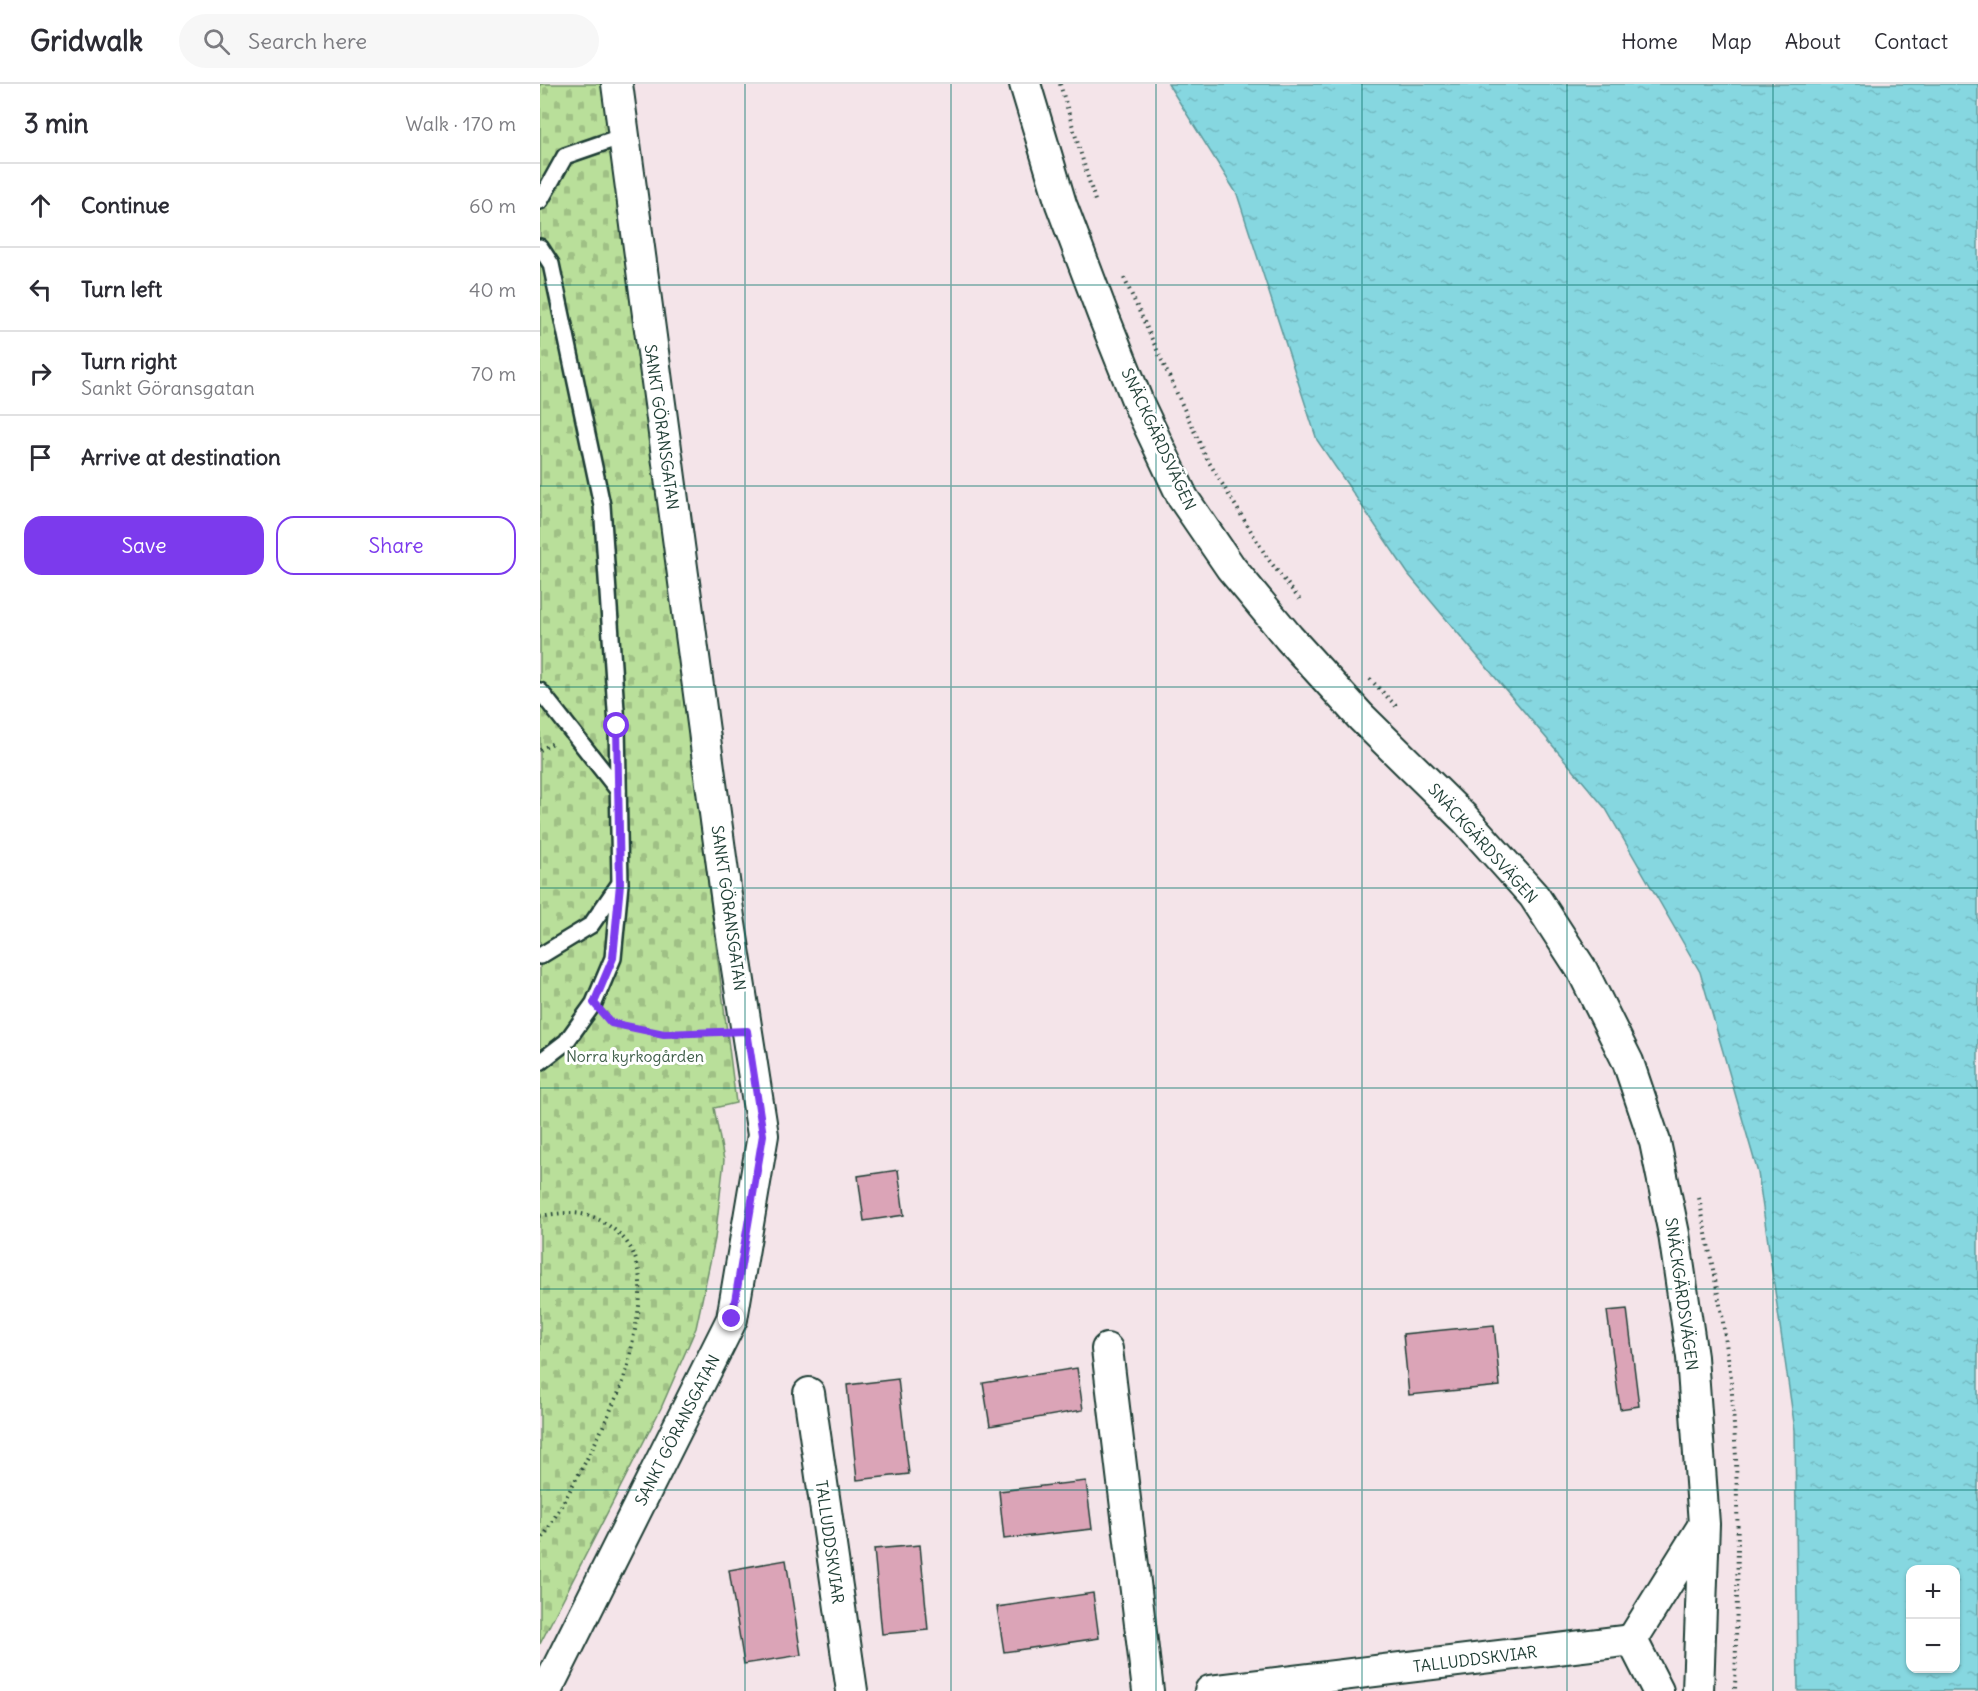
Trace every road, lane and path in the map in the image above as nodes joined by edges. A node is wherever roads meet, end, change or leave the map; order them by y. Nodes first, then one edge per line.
1 (617, 84) edge
2 (1025, 84) edge
3 (623, 136) junction
4 (540, 201) edge
5 (540, 247) edge
6 (540, 691) edge
7 (618, 789) junction
8 (620, 884) junction
9 (540, 956) edge
10 (594, 1003) junction
11 (747, 1031) junction
12 (540, 1062) edge
13 (540, 1216) edge
14 (1107, 1349) dead end
15 (809, 1393) dead end
16 (1704, 1524) junction
17 (540, 1543) edge
18 (1632, 1640) junction
19 (546, 1691) edge
20 (852, 1691) edge
21 (1148, 1691) edge
22 (1210, 1691) edge
23 (1658, 1691) edge
24 (1698, 1691) edge

1 - 3 street, SANKT GÖRANSGATAN
2 - 16 street, SNÄCKGÄRDSVÄGEN
3 - 4 lane
3 - 11 street, SANKT GÖRANSGATAN
5 - 7 lane
6 - 7 lane
7 - 8 lane
8 - 9 lane
8 - 10 lane
10 - 11 path
10 - 12 lane
11 - 19 street, SANKT GÖRANSGATAN
13 - 17 path
14 - 21 street
15 - 20 street, TALLUDDSKVIAR
16 - 18 street
16 - 24 street, SNÄCKGÄRDSVÄGEN
18 - 22 street, TALLUDDSKVIAR
18 - 23 street

